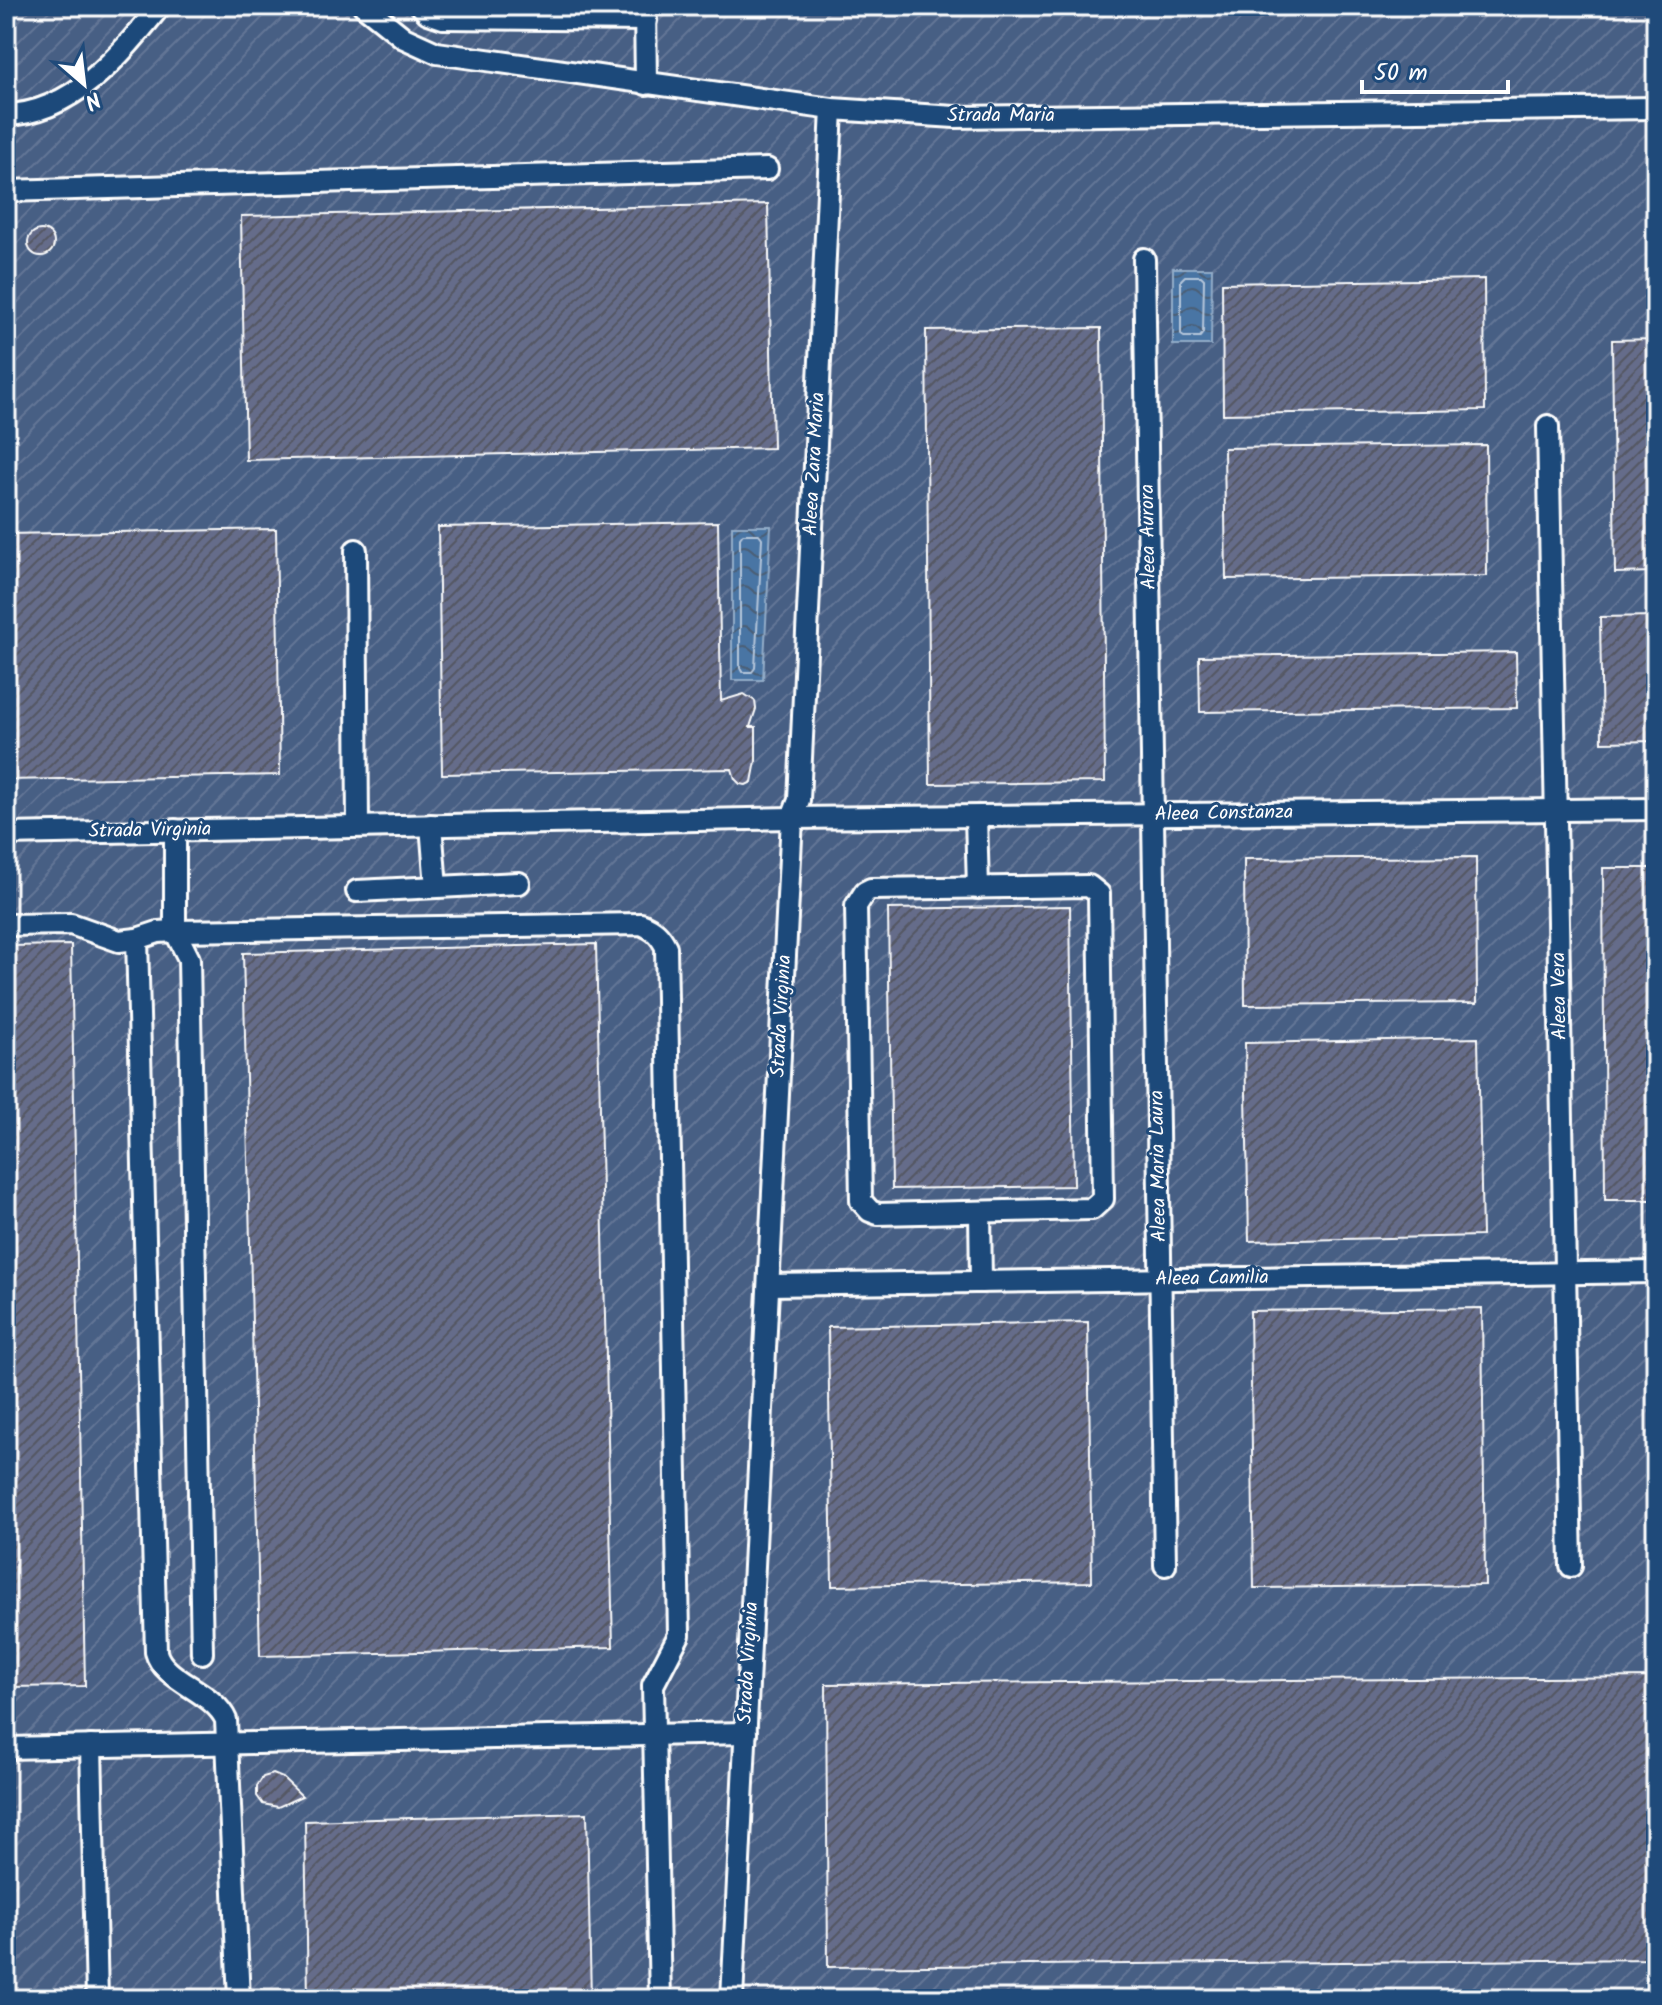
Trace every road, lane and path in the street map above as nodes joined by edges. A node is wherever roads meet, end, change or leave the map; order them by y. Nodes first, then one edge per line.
1 (160, 6) edge
2 (364, 6) edge
3 (421, 6) edge
4 (645, 13) edge
5 (646, 84) junction
6 (1656, 108) edge
7 (832, 109) junction
8 (6, 115) edge
9 (767, 169) dead end
10 (6, 191) edge
11 (1144, 259) dead end
12 (1548, 426) dead end
13 (356, 550) dead end
14 (1656, 809) edge
15 (1556, 811) junction
16 (1153, 815) junction
17 (976, 817) junction
18 (792, 818) junction
19 (431, 825) junction
20 (358, 826) junction
21 (175, 830) junction
22 (6, 834) edge
23 (519, 883) dead end
24 (436, 887) junction
25 (978, 888) junction
26 (357, 891) dead end
27 (6, 925) edge
28 (175, 931) junction
29 (137, 939) junction
30 (980, 1212) junction
31 (1656, 1272) edge
32 (1565, 1274) junction
33 (1160, 1279) junction
34 (981, 1282) junction
35 (769, 1285) junction
36 (1165, 1565) dead end
37 (1571, 1566) dead end
38 (202, 1653) dead end
39 (746, 1733) junction
40 (655, 1735) junction
41 (228, 1744) junction
42 (91, 1746) junction
43 (6, 1748) edge
44 (97, 1999) edge
45 (239, 1999) edge
46 (660, 1999) edge
47 (732, 1999) edge

1 - 8 street
2 - 5 street, Strada Maria
3 - 4 street
4 - 5 street
5 - 7 street, Strada Maria
6 - 7 street, Strada Maria
7 - 18 street, Aleea Zara Maria
9 - 10 street
11 - 16 street, Aleea Aurora
12 - 15 street, Aleea Vera
13 - 20 street
14 - 15 street, Aleea Constanza
15 - 16 street, Aleea Constanza
15 - 32 street, Aleea Vera
16 - 17 street, Aleea Constanza
16 - 33 street, Aleea Maria Laura
17 - 18 street, Aleea Constanza
17 - 25 street
18 - 19 street, Strada Virginia
18 - 35 street, Strada Virginia
19 - 20 street, Strada Virginia
19 - 24 street
20 - 21 street, Strada Virginia
21 - 22 street, Strada Virginia
21 - 28 street
23 - 24 street
24 - 26 street
25 - 30 street
25 - 30 street
27 - 29 street
28 - 29 street
28 - 38 street
28 - 40 street
29 - 41 street
30 - 34 street
31 - 32 street, Aleea Camilia
32 - 33 street, Aleea Camilia
32 - 37 street, Aleea Vera
33 - 34 street, Aleea Camilia
33 - 36 street, Aleea Maria Laura
34 - 35 street, Aleea Camilia
35 - 39 street, Strada Virginia
39 - 40 street
39 - 47 street, Strada Virginia
40 - 41 street
40 - 46 street
41 - 42 street
41 - 45 street
42 - 43 street
42 - 44 street

